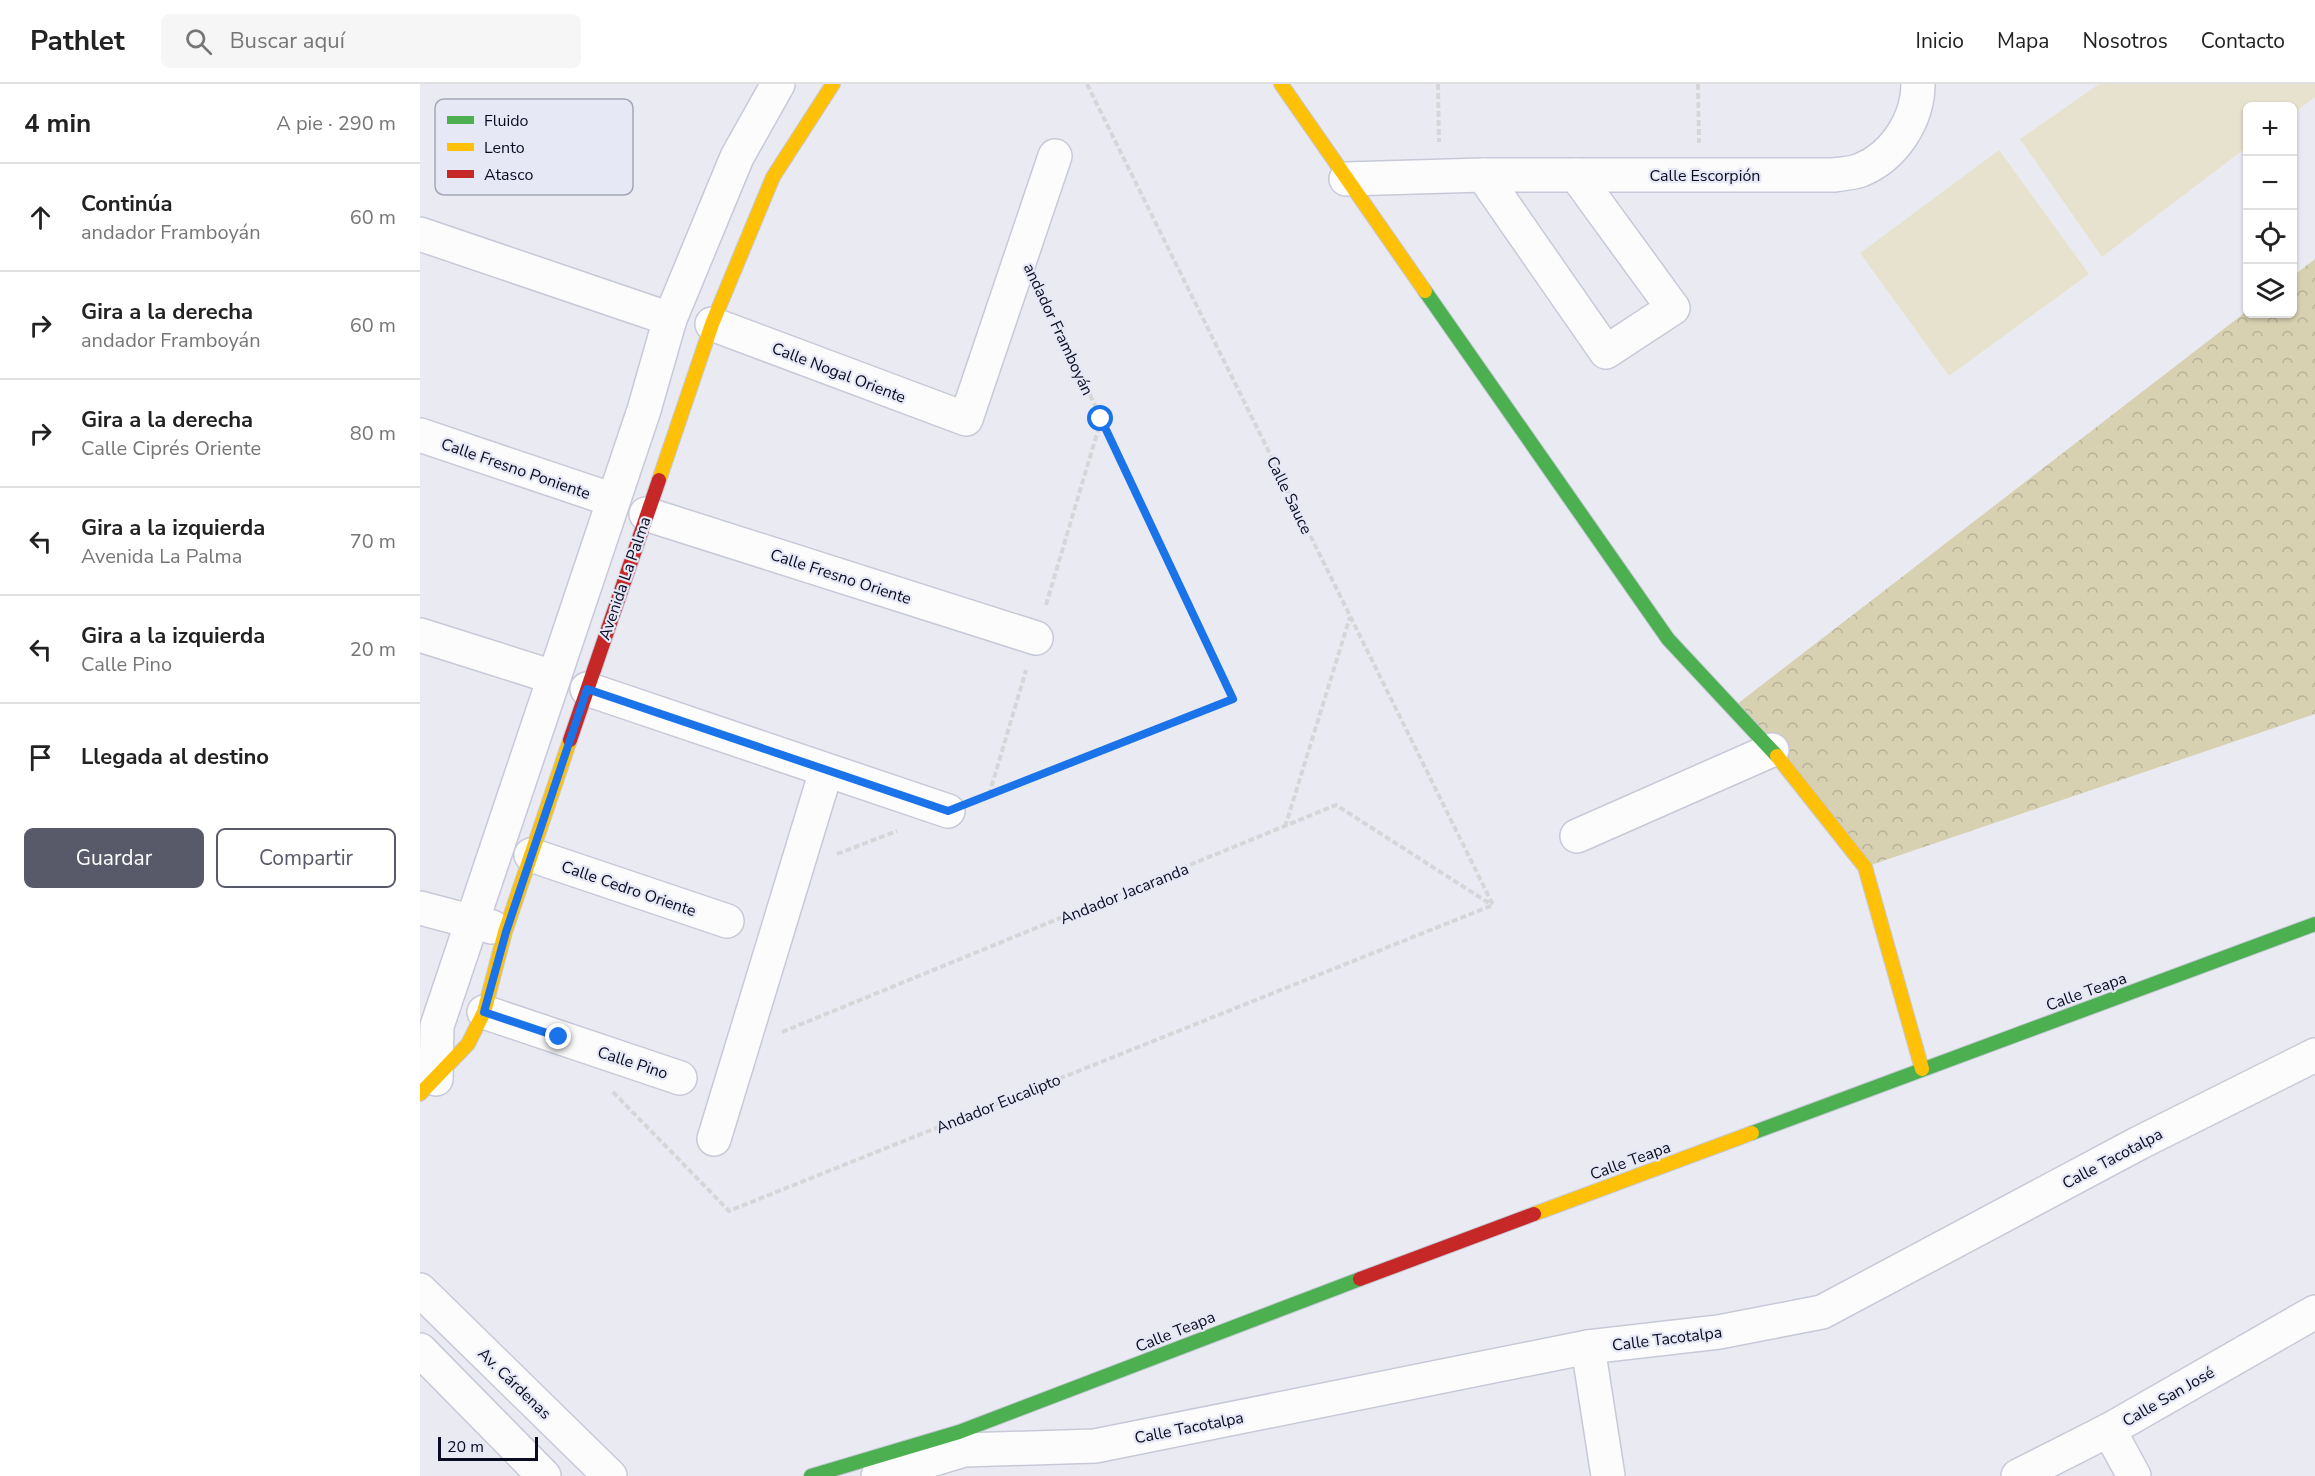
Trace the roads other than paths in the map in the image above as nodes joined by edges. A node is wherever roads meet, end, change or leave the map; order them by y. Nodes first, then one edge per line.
1 (778, 84) edge
2 (833, 84) edge
3 (1281, 84) edge
4 (1918, 84) edge
5 (1054, 156) dead end
6 (737, 157) junction
7 (1484, 176) junction
8 (1576, 176) junction
9 (773, 177) junction
10 (1346, 179) junction
11 (420, 234) edge
12 (670, 319) junction
13 (712, 324) junction
14 (644, 410) junction
15 (678, 421) junction
16 (420, 435) edge
17 (613, 500) junction
18 (646, 514) junction
19 (580, 598) junction
20 (614, 608) junction
21 (420, 635) edge
22 (1036, 638) dead end
23 (553, 677) junction
24 (587, 689) junction
25 (1772, 750) junction
26 (826, 771) junction
27 (948, 811) road end
28 (1577, 836) dead end
29 (531, 855) junction
30 (420, 908) edge
31 (472, 920) junction
32 (727, 921) dead end
33 (2315, 924) edge
34 (506, 932) junction
35 (484, 1012) junction
36 (2315, 1055) edge
37 (1922, 1069) junction
38 (680, 1077) dead end
39 (428, 1086) edge
40 (714, 1139) dead end
41 (420, 1290) edge
42 (2315, 1312) edge
43 (1588, 1347) junction
44 (420, 1350) edge
45 (2109, 1430) junction
46 (965, 1452) edge
47 (544, 1476) edge
48 (610, 1476) edge
49 (811, 1476) edge
50 (878, 1476) edge
51 (1608, 1476) edge
52 (2018, 1476) edge
53 (2134, 1476) edge

1 - 6 street, Avenida La Palma
2 - 9 street, Avenida La Palma
3 - 10 street
4 - 8 street, Calle Escorpión
5 - 13 street, Calle Nogal Oriente
6 - 9 street
6 - 12 street, Avenida La Palma
7 - 8 street, Calle Escorpión
7 - 8 street
7 - 10 street, Calle Escorpión
9 - 13 street, Avenida La Palma
10 - 25 street
11 - 12 street
12 - 14 street, Avenida La Palma
13 - 15 street, Avenida La Palma
14 - 15 street
14 - 17 street, Avenida La Palma
15 - 18 street, Avenida La Palma
16 - 17 street, Calle Fresno Poniente
17 - 19 street, Avenida La Palma
18 - 20 street, Avenida La Palma
18 - 22 street, Calle Fresno Oriente
19 - 20 street
19 - 23 street, Avenida La Palma
20 - 24 street, Avenida La Palma
21 - 23 street
23 - 31 street, Avenida La Palma
24 - 26 street
24 - 29 street, Avenida La Palma
25 - 28 street
25 - 37 street
26 - 27 street
26 - 40 street
29 - 32 street, Calle Cedro Oriente
29 - 34 street, Avenida La Palma
30 - 31 street
31 - 34 street
31 - 39 street, Avenida La Palma
33 - 37 street, Calle Teapa
34 - 35 street, Avenida La Palma
35 - 38 street, Calle Pino
35 - 39 street, Avenida La Palma
36 - 43 street, Calle Tacotalpa
37 - 46 street, Calle Teapa
41 - 48 street, Av. Cárdenas
42 - 45 street, Calle San José
43 - 46 street, Calle Tacotalpa
43 - 51 street
44 - 47 street
45 - 52 street, Calle San José
45 - 53 street
46 - 49 street, Calle Teapa
46 - 50 street, Calle Tacotalpa

